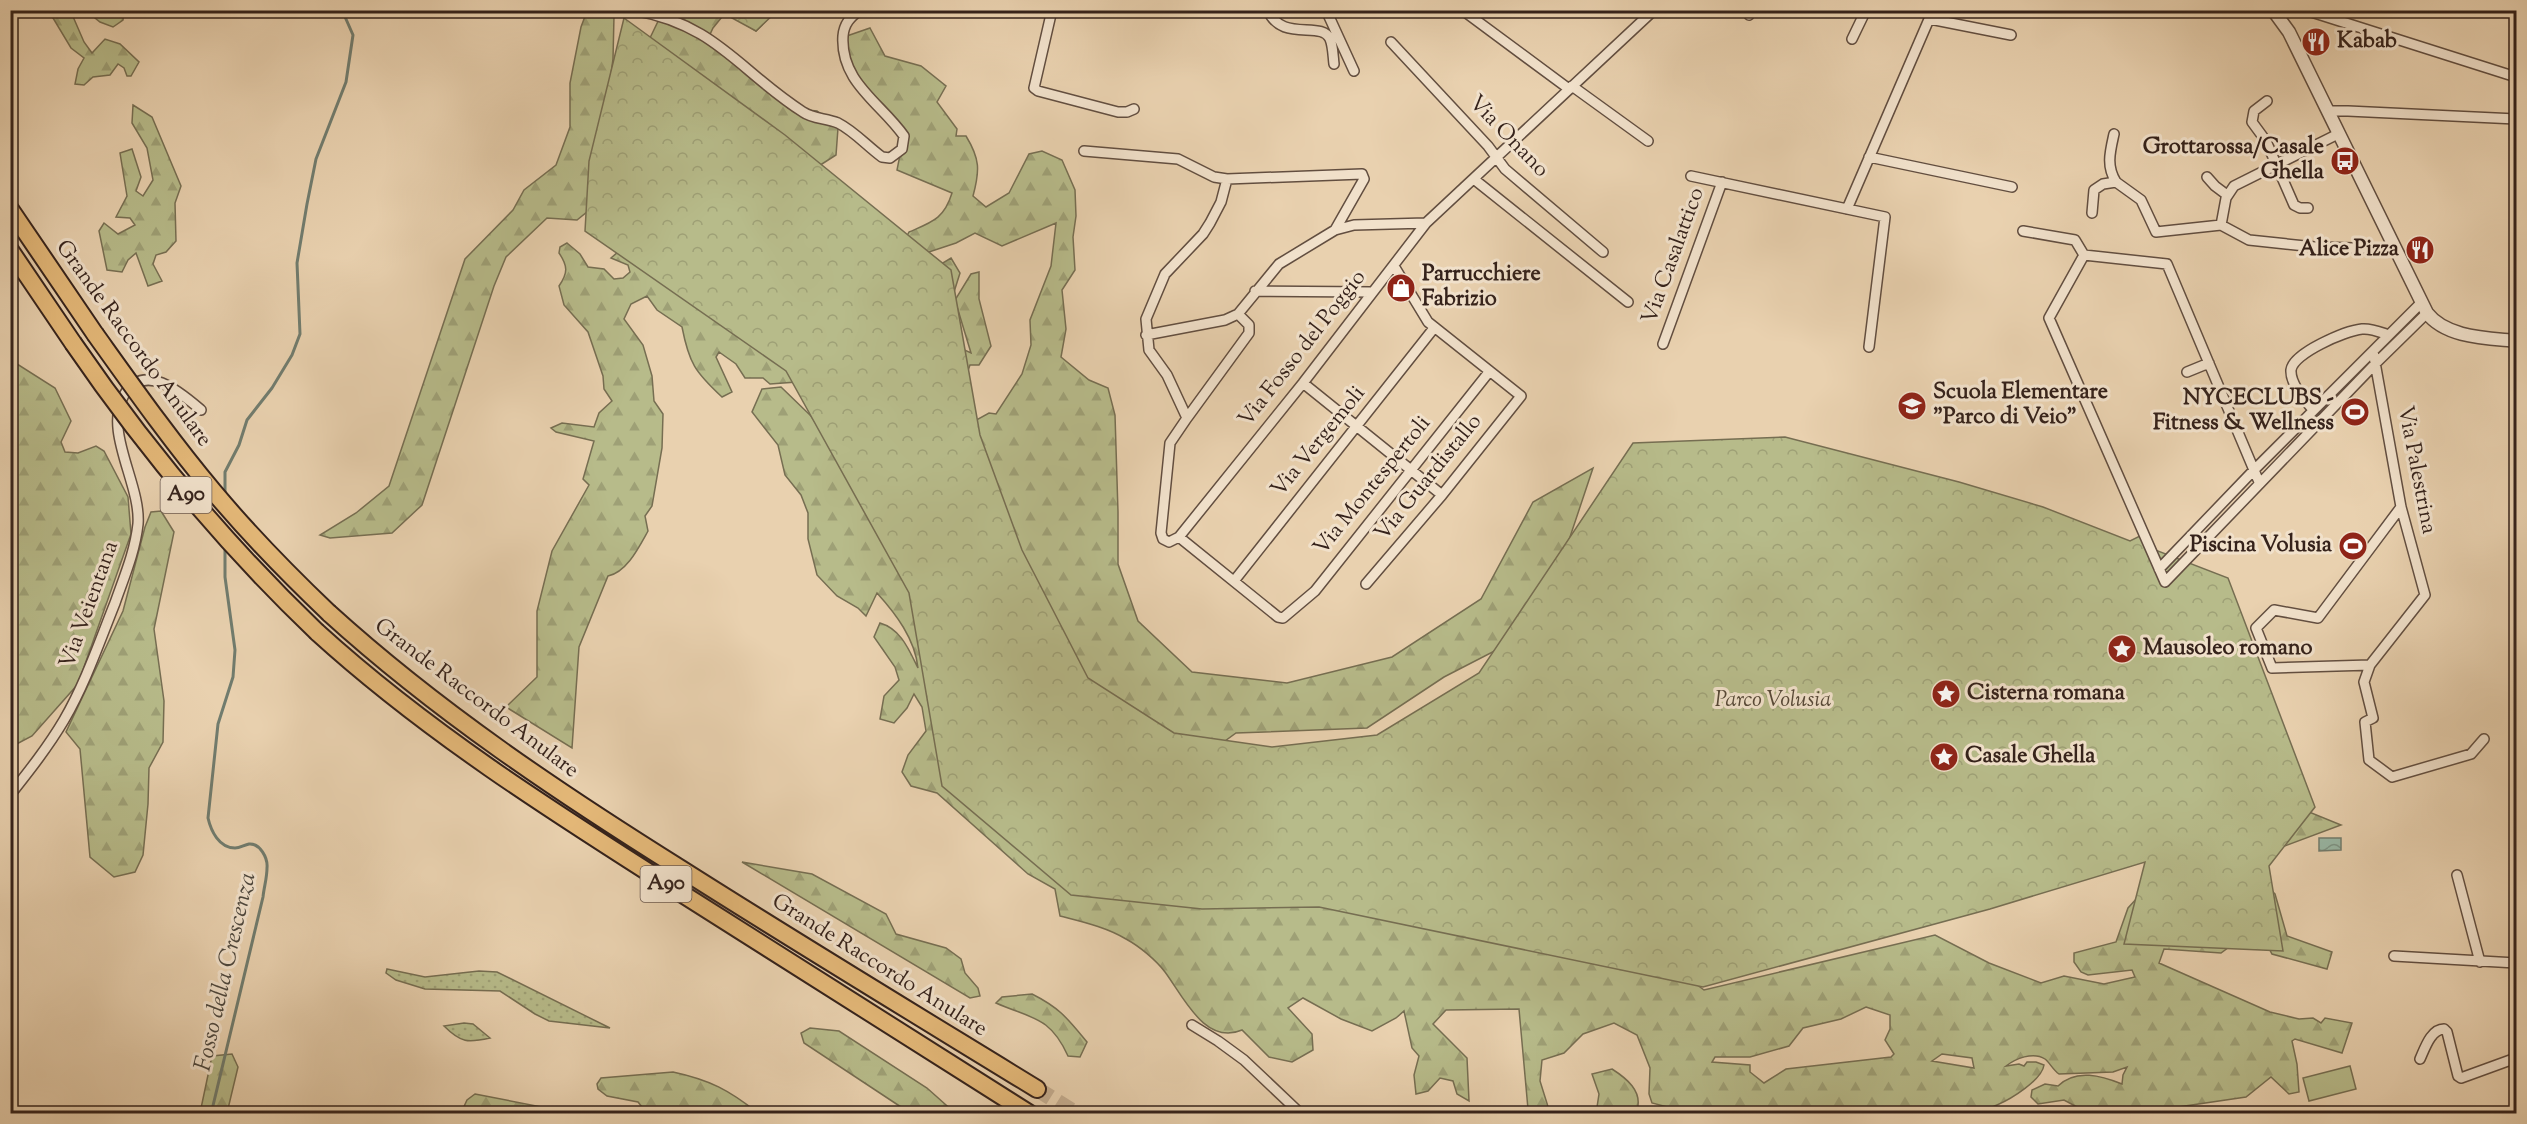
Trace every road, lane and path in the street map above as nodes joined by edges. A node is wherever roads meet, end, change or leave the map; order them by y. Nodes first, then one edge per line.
1 (634, 10) edge
2 (860, 10) edge
3 (1052, 10) edge
4 (1268, 10) edge
5 (1326, 10) edge
6 (1654, 10) edge
7 (1866, 10) edge
8 (2305, 10) edge
9 (2275, 11) edge
10 (1465, 12) edge
11 (1932, 15) edge
12 (2010, 35) dead end
13 (1852, 39) dead end
14 (1391, 42) dead end
15 (1334, 64) dead end
16 (1354, 71) dead end
17 (2517, 77) edge
18 (1570, 87) junction
19 (2267, 101) dead end
20 (1134, 109) dead end
21 (2327, 111) junction
22 (2517, 119) edge
23 (2115, 134) dead end
24 (2338, 134) junction
25 (1648, 141) dead end
26 (1084, 151) dead end
27 (1869, 157) junction
28 (1497, 158) junction
29 (2277, 164) junction
30 (1691, 176) dead end
31 (2207, 177) dead end
32 (1227, 179) junction
33 (1475, 180) junction
34 (1722, 182) junction
35 (2119, 183) junction
36 (2012, 187) dead end
37 (2227, 195) junction
38 (2308, 208) dead end
39 (10, 209) edge
40 (1847, 209) junction
41 (2092, 213) dead end
42 (1426, 223) junction
43 (2221, 225) junction
44 (1335, 230) junction
45 (2023, 231) dead end
46 (2395, 249) junction
47 (10, 250) edge
48 (1603, 252) dead end
49 (2084, 255) junction
50 (1394, 266) junction
51 (1256, 291) junction
52 (1372, 292) junction
53 (1628, 302) dead end
54 (2424, 307) junction
55 (1238, 314) junction
56 (1434, 328) junction
57 (1146, 335) junction
58 (2389, 335) junction
59 (2517, 341) edge
60 (1663, 344) dead end
61 (1869, 347) dead end
62 (2373, 351) junction
63 (2209, 363) junction
64 (2376, 363) junction
65 (1489, 372) junction
66 (2187, 372) dead end
67 (1303, 383) junction
68 (201, 410) dead end
69 (2313, 410) junction
70 (1187, 418) junction
71 (1357, 426) junction
72 (2254, 470) junction
73 (1411, 471) junction
74 (2259, 482) junction
75 (1442, 495) junction
76 (2401, 507) junction
77 (1179, 537) junction
78 (2159, 569) junction
79 (1234, 581) junction
80 (1366, 584) dead end
81 (2370, 665) junction
82 (2484, 740) dead end
83 (10, 795) edge
84 (2457, 875) dead end
85 (2394, 956) dead end
86 (2481, 962) junction
87 (2517, 963) edge
88 (1192, 1025) dead end
89 (2517, 1058) edge
90 (2420, 1059) dead end
91 (1037, 1089) tunnel mouth
92 (1030, 1113) edge
93 (1301, 1113) edge

1 - 2 street
3 - 20 street
4 - 15 street
5 - 16 street
6 - 18 street, Via Fosso del Poggio
7 - 13 street
8 - 17 street
9 - 21 street
10 - 18 street
11 - 12 street
11 - 27 street
14 - 28 street, Via Onano
18 - 25 street
18 - 28 street, Via Fosso del Poggio
19 - 29 street
21 - 22 street
21 - 24 street
23 - 35 street
24 - 29 street
24 - 46 street
26 - 32 street
27 - 36 street
27 - 40 street
28 - 33 street, Via Fosso del Poggio
28 - 48 street, Via Onano
29 - 37 street
29 - 38 street
30 - 34 street
31 - 37 street
32 - 44 street
32 - 57 street
33 - 42 street, Via Fosso del Poggio
33 - 53 street
34 - 40 street
34 - 60 street, Via Casalattico
35 - 41 street
35 - 43 street
37 - 43 street
39 - 91 highway, Grande Raccordo Anulare / A90, bridge
40 - 61 street
42 - 44 street
42 - 50 street, Via Fosso del Poggio
43 - 46 street
44 - 51 street
45 - 49 street
46 - 54 street
47 - 92 highway, Grande Raccordo Anulare / A90, bridge
49 - 63 street
49 - 78 street
50 - 52 street, Via Fosso del Poggio
50 - 56 street
51 - 52 street
51 - 55 street
52 - 67 street, Via Fosso del Poggio
54 - 58 street
54 - 59 street
54 - 64 street
55 - 57 street
55 - 70 street
56 - 65 street
56 - 71 street, Via Vergemoli
57 - 70 street
58 - 62 street
58 - 69 street
62 - 64 street, Via Palestrina
62 - 69 street
63 - 66 street
63 - 72 street
64 - 74 street
64 - 76 street, Via Palestrina
65 - 73 street, Via Montespertoli
65 - 75 street, Via Guardistallo
67 - 71 street
67 - 77 street, Via Fosso del Poggio
68 - 83 street, Via Veientana
69 - 72 street
70 - 77 street
71 - 73 street
71 - 79 street, Via Vergemoli
72 - 74 street
72 - 78 street
73 - 75 street
73 - 79 street, Via Montespertoli
74 - 78 street
75 - 80 street, Via Guardistallo
76 - 81 street, Via Palestrina
76 - 81 street
77 - 79 street
81 - 82 street
84 - 86 street
85 - 86 street
86 - 87 street
88 - 93 street
89 - 90 street

